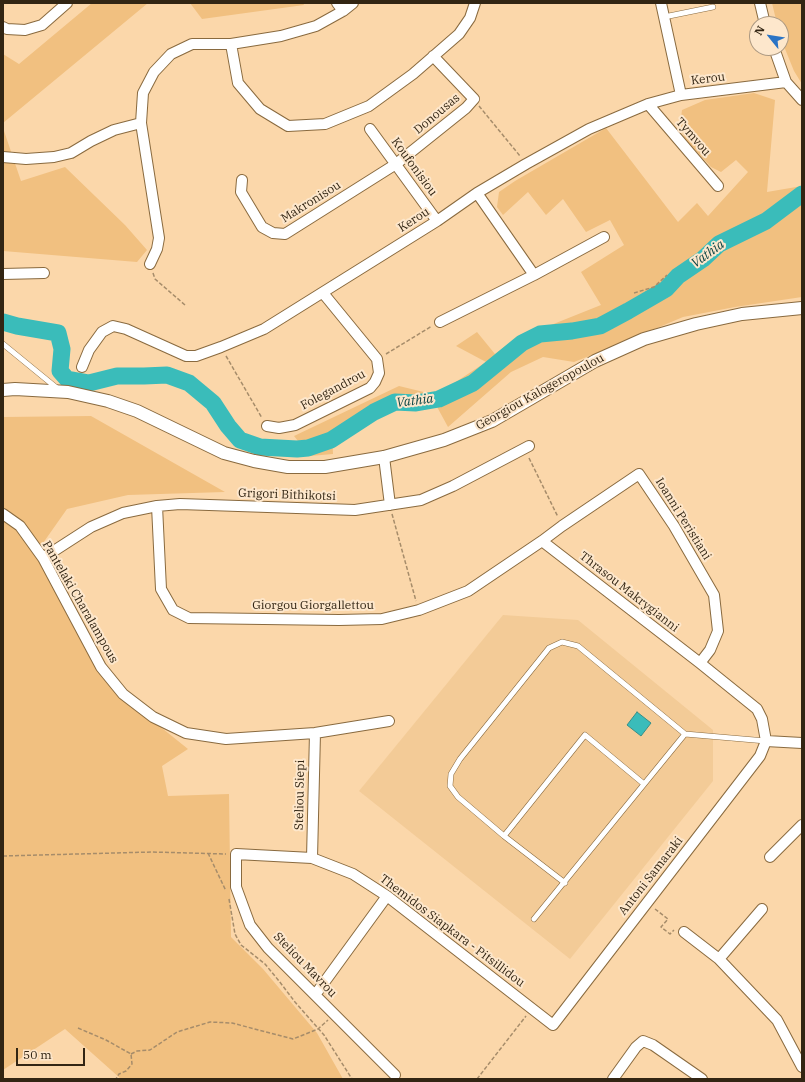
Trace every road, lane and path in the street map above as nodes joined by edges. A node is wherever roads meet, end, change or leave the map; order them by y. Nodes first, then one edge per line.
1 (67, 3) edge
2 (353, 3) edge
3 (475, 3) edge
4 (661, 3) edge
5 (760, 3) edge
6 (340, 7) edge
7 (713, 7) dead end
8 (763, 16) edge
9 (664, 17) junction
10 (3, 27) edge
11 (231, 44) junction
12 (433, 56) junction
13 (777, 56) edge
14 (786, 82) junction
15 (680, 95) junction
16 (474, 99) junction
17 (802, 100) edge
18 (648, 104) junction
19 (141, 123) junction
20 (370, 129) dead end
21 (3, 157) edge
22 (396, 164) junction
23 (526, 164) junction
24 (242, 180) dead end
25 (718, 186) dead end
26 (477, 193) junction
27 (437, 221) junction
28 (604, 237) dead end
29 (150, 264) joint
30 (44, 273) dead end
31 (3, 274) edge
32 (534, 275) junction
33 (667, 275) dead end
34 (323, 293) junction
35 (634, 293) dead end
36 (185, 305) dead end
37 (802, 308) edge
38 (440, 322) joint
39 (3, 344) edge
40 (221, 347) junction
41 (377, 359) junction
42 (82, 367) dead end
43 (3, 390) edge
44 (62, 392) junction
45 (267, 426) joint
46 (526, 447) joint
47 (384, 457) junction
48 (390, 505) junction
49 (157, 506) junction
50 (3, 514) edge
51 (562, 526) junction
52 (542, 541) junction
53 (43, 558) junction
54 (419, 610) junction
55 (700, 663) junction
56 (389, 721) dead end
57 (315, 733) junction
58 (685, 734) junction
59 (766, 741) junction
60 (802, 743) edge
61 (644, 784) junction
62 (801, 829) edge
63 (504, 836) junction
64 (208, 853) junction
65 (236, 854) junction
66 (3, 856) edge
67 (770, 857) dead end
68 (312, 858) junction
69 (565, 883) junction
70 (227, 892) dead end
71 (387, 896) junction
72 (229, 899) dead end
73 (762, 909) dead end
74 (660, 913) dead end
75 (534, 919) dead end
76 (684, 932) joint
77 (719, 959) junction
78 (315, 995) junction
79 (532, 1009) junction
80 (335, 1014) junction
81 (553, 1025) joint
82 (78, 1028) dead end
83 (318, 1029) junction
84 (131, 1054) junction
85 (802, 1067) edge
86 (394, 1075) dead end
87 (116, 1079) edge
88 (352, 1079) edge
89 (477, 1079) edge
90 (613, 1079) edge
91 (702, 1079) edge

1 - 10 street
2 - 6 street
3 - 12 street
4 - 9 street
5 - 8 street
6 - 11 street
7 - 9 lane
9 - 15 street
11 - 12 street
11 - 19 street
12 - 16 street
13 - 14 street
14 - 15 street, Kerou
14 - 17 street
15 - 18 street, Kerou
16 - 22 street, Donousas
16 - 23 path
18 - 23 street, Kerou
18 - 25 street, Tymvou
19 - 21 street
19 - 29 street
20 - 22 street, Koufonisiou
22 - 24 street, Makronisou
22 - 27 street, Koufonisiou
23 - 26 street, Kerou
26 - 27 street, Kerou
26 - 32 street
27 - 34 street, Kerou
28 - 32 street
29 - 36 path
30 - 31 street
32 - 38 street
33 - 35 path
34 - 40 street, Kerou
34 - 41 street, Folegandrou
37 - 47 street, Georgiou Kalogeropoulou
38 - 41 path
39 - 44 lane
40 - 42 street, Kerou
40 - 45 path
41 - 45 street, Folegandrou
43 - 44 street, Georgiou Kalogeropoulou
44 - 47 street, Georgiou Kalogeropoulou
46 - 48 street, Grigori Bithikotsi
46 - 51 path
47 - 48 street
48 - 49 street, Grigori Bithikotsi
48 - 54 path
49 - 53 street, Grigori Bithikotsi
49 - 54 street, Giorgou Giorgallettou
50 - 53 street, Pantelaki Charalampous
51 - 52 street, Ioanni Peristiani
51 - 55 street, Ioanni Peristiani
52 - 54 street, Giorgou Giorgallettou
52 - 55 street, Thrasou Makrygianni
53 - 57 street, Pantelaki Charalampous
55 - 59 street, Thrasou Makrygianni
56 - 57 street, Pantelaki Charalampous
57 - 68 street, Steliou Siepi
58 - 59 lane
58 - 61 lane
58 - 63 lane
59 - 60 street
59 - 81 street, Antoni Samaraki
61 - 63 lane
61 - 69 lane
62 - 67 street
63 - 69 lane
64 - 65 path
64 - 66 path
64 - 70 path
65 - 68 street, Themidos Siapkara - Pitsillidou
65 - 78 street, Steliou Mavrou
68 - 71 street, Themidos Siapkara - Pitsillidou
69 - 75 lane
71 - 78 street
71 - 79 street, Themidos Siapkara - Pitsillidou
72 - 83 path
73 - 77 street
74 - 76 path
76 - 77 street
77 - 85 street
78 - 80 street, Steliou Mavrou
79 - 81 street, Themidos Siapkara - Pitsillidou
79 - 89 path
80 - 83 path
80 - 86 street, Steliou Mavrou
82 - 84 path
83 - 84 path
83 - 88 path
84 - 87 path
90 - 91 street

